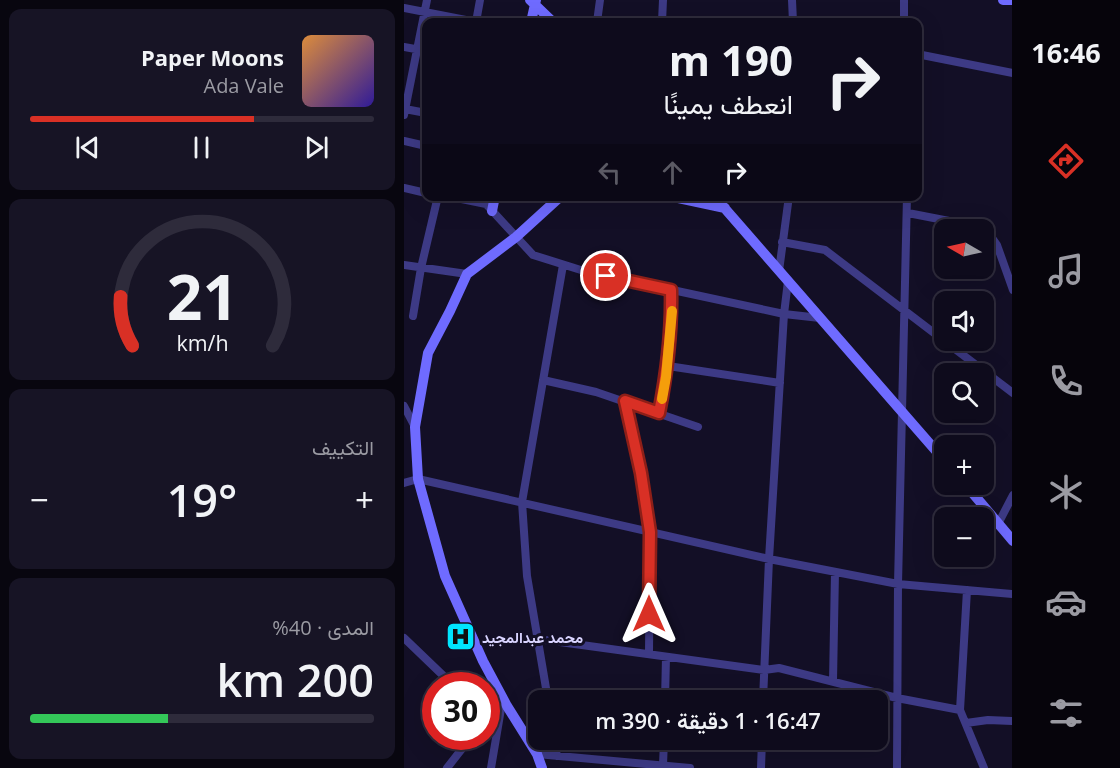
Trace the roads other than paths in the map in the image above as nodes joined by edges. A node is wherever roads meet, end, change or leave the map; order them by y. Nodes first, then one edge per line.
1 (427, 0) edge
2 (480, 0) edge
3 (600, 0) edge
4 (663, 0) edge
5 (792, 0) edge
6 (904, 0) edge
7 (1003, 0) edge
8 (1013, 0) edge
9 (534, 1) edge
10 (404, 8) edge
11 (425, 12) junction
12 (424, 18) edge
13 (450, 18) edge
14 (477, 18) edge
15 (532, 18) edge
16 (549, 18) edge
17 (598, 18) edge
18 (662, 18) edge
19 (792, 18) edge
20 (904, 18) edge
21 (422, 26) edge
22 (404, 47) edge
23 (417, 50) junction
24 (422, 51) edge
25 (922, 55) edge
26 (1013, 73) edge
27 (405, 112) edge
28 (422, 112) edge
29 (404, 141) edge
30 (422, 145) edge
31 (404, 188) edge
32 (422, 192) edge
33 (437, 201) edge
34 (471, 201) edge
35 (495, 201) edge
36 (556, 201) edge
37 (722, 201) edge
38 (789, 201) edge
39 (907, 201) edge
40 (492, 211) junction
41 (908, 213) junction
42 (516, 237) junction
43 (782, 242) junction
44 (404, 265) edge
45 (563, 265) junction
46 (421, 268) junction
47 (779, 271) junction
48 (467, 274) junction
49 (788, 281) junction
50 (671, 290) junction
51 (1013, 290) edge
52 (905, 311) junction
53 (784, 314) junction
54 (413, 316) dead end
55 (820, 318) junction
56 (668, 366) junction
57 (543, 380) junction
58 (780, 383) junction
59 (1013, 393) edge
60 (625, 401) junction
61 (404, 406) edge
62 (902, 410) junction
63 (659, 413) junction
64 (415, 427) junction
65 (698, 427) dead end
66 (934, 448) edge
67 (418, 479) junction
68 (404, 483) edge
69 (974, 495) edge
70 (1013, 495) edge
71 (522, 502) junction
72 (998, 524) junction
73 (650, 532) junction
74 (1013, 541) edge
75 (769, 558) junction
76 (835, 572) junction
77 (898, 584) junction
78 (967, 590) junction
79 (1013, 594) edge
80 (404, 638) edge
81 (538, 639) junction
82 (649, 654) junction
83 (666, 657) junction
84 (764, 670) junction
85 (439, 672) edge
86 (833, 681) junction
87 (546, 690) edge
88 (665, 690) edge
89 (763, 690) edge
90 (503, 697) junction
91 (898, 698) junction
92 (500, 701) edge
93 (960, 710) junction
94 (1013, 721) edge
95 (966, 723) junction
96 (461, 750) edge
97 (556, 750) edge
98 (664, 750) edge
99 (762, 750) edge
100 (537, 754) junction
101 (557, 756) junction
102 (663, 765) junction
103 (447, 768) edge
104 (491, 768) edge
105 (542, 768) edge
106 (686, 768) edge
107 (761, 768) edge
108 (897, 768) edge
109 (984, 768) edge

1 - 11 street
2 - 14 street
3 - 17 street
4 - 18 street
5 - 19 street
6 - 20 street
7 - 8 street
9 - 15 street
9 - 16 street
10 - 11 street
11 - 12 street
11 - 13 street
21 - 23 street
22 - 23 street
23 - 24 street
23 - 27 street
25 - 26 street
27 - 28 street
29 - 30 street
31 - 32 street
33 - 46 street
34 - 40 street
35 - 40 street
36 - 42 street
37 - 47 street
38 - 43 street
39 - 41 street
40 - 42 street
41 - 51 street
41 - 52 street
42 - 45 street
42 - 48 street
43 - 47 street
43 - 52 street
44 - 46 street
45 - 50 street
45 - 57 street
46 - 48 street
46 - 54 street
47 - 49 street
48 - 64 street
49 - 53 street
49 - 55 street
50 - 53 street
50 - 56 street
52 - 59 street
52 - 62 street
53 - 55 street
53 - 58 street
55 - 62 street
56 - 58 street
56 - 63 street
57 - 60 street
57 - 71 street
58 - 75 street
60 - 63 street
60 - 73 street
61 - 64 street
62 - 66 street
62 - 77 street
63 - 65 street
64 - 67 street
67 - 68 street
67 - 71 street
67 - 90 street
69 - 72 street
70 - 72 street
71 - 73 street
71 - 81 street
72 - 74 street
73 - 75 street
73 - 82 street
75 - 76 street
75 - 84 street
76 - 77 street
76 - 86 street
77 - 78 street
77 - 91 street
78 - 79 street
78 - 93 street
80 - 85 street
81 - 82 street
81 - 87 street
82 - 83 street
83 - 84 street
83 - 88 street
84 - 86 street
84 - 89 street
86 - 91 street
90 - 92 street
90 - 100 street
90 - 104 street
91 - 93 street
91 - 108 street
93 - 95 street
94 - 95 street
95 - 109 street
96 - 103 street
97 - 101 street
98 - 102 street
99 - 107 street
100 - 101 street
100 - 105 street
101 - 102 street
102 - 106 street

